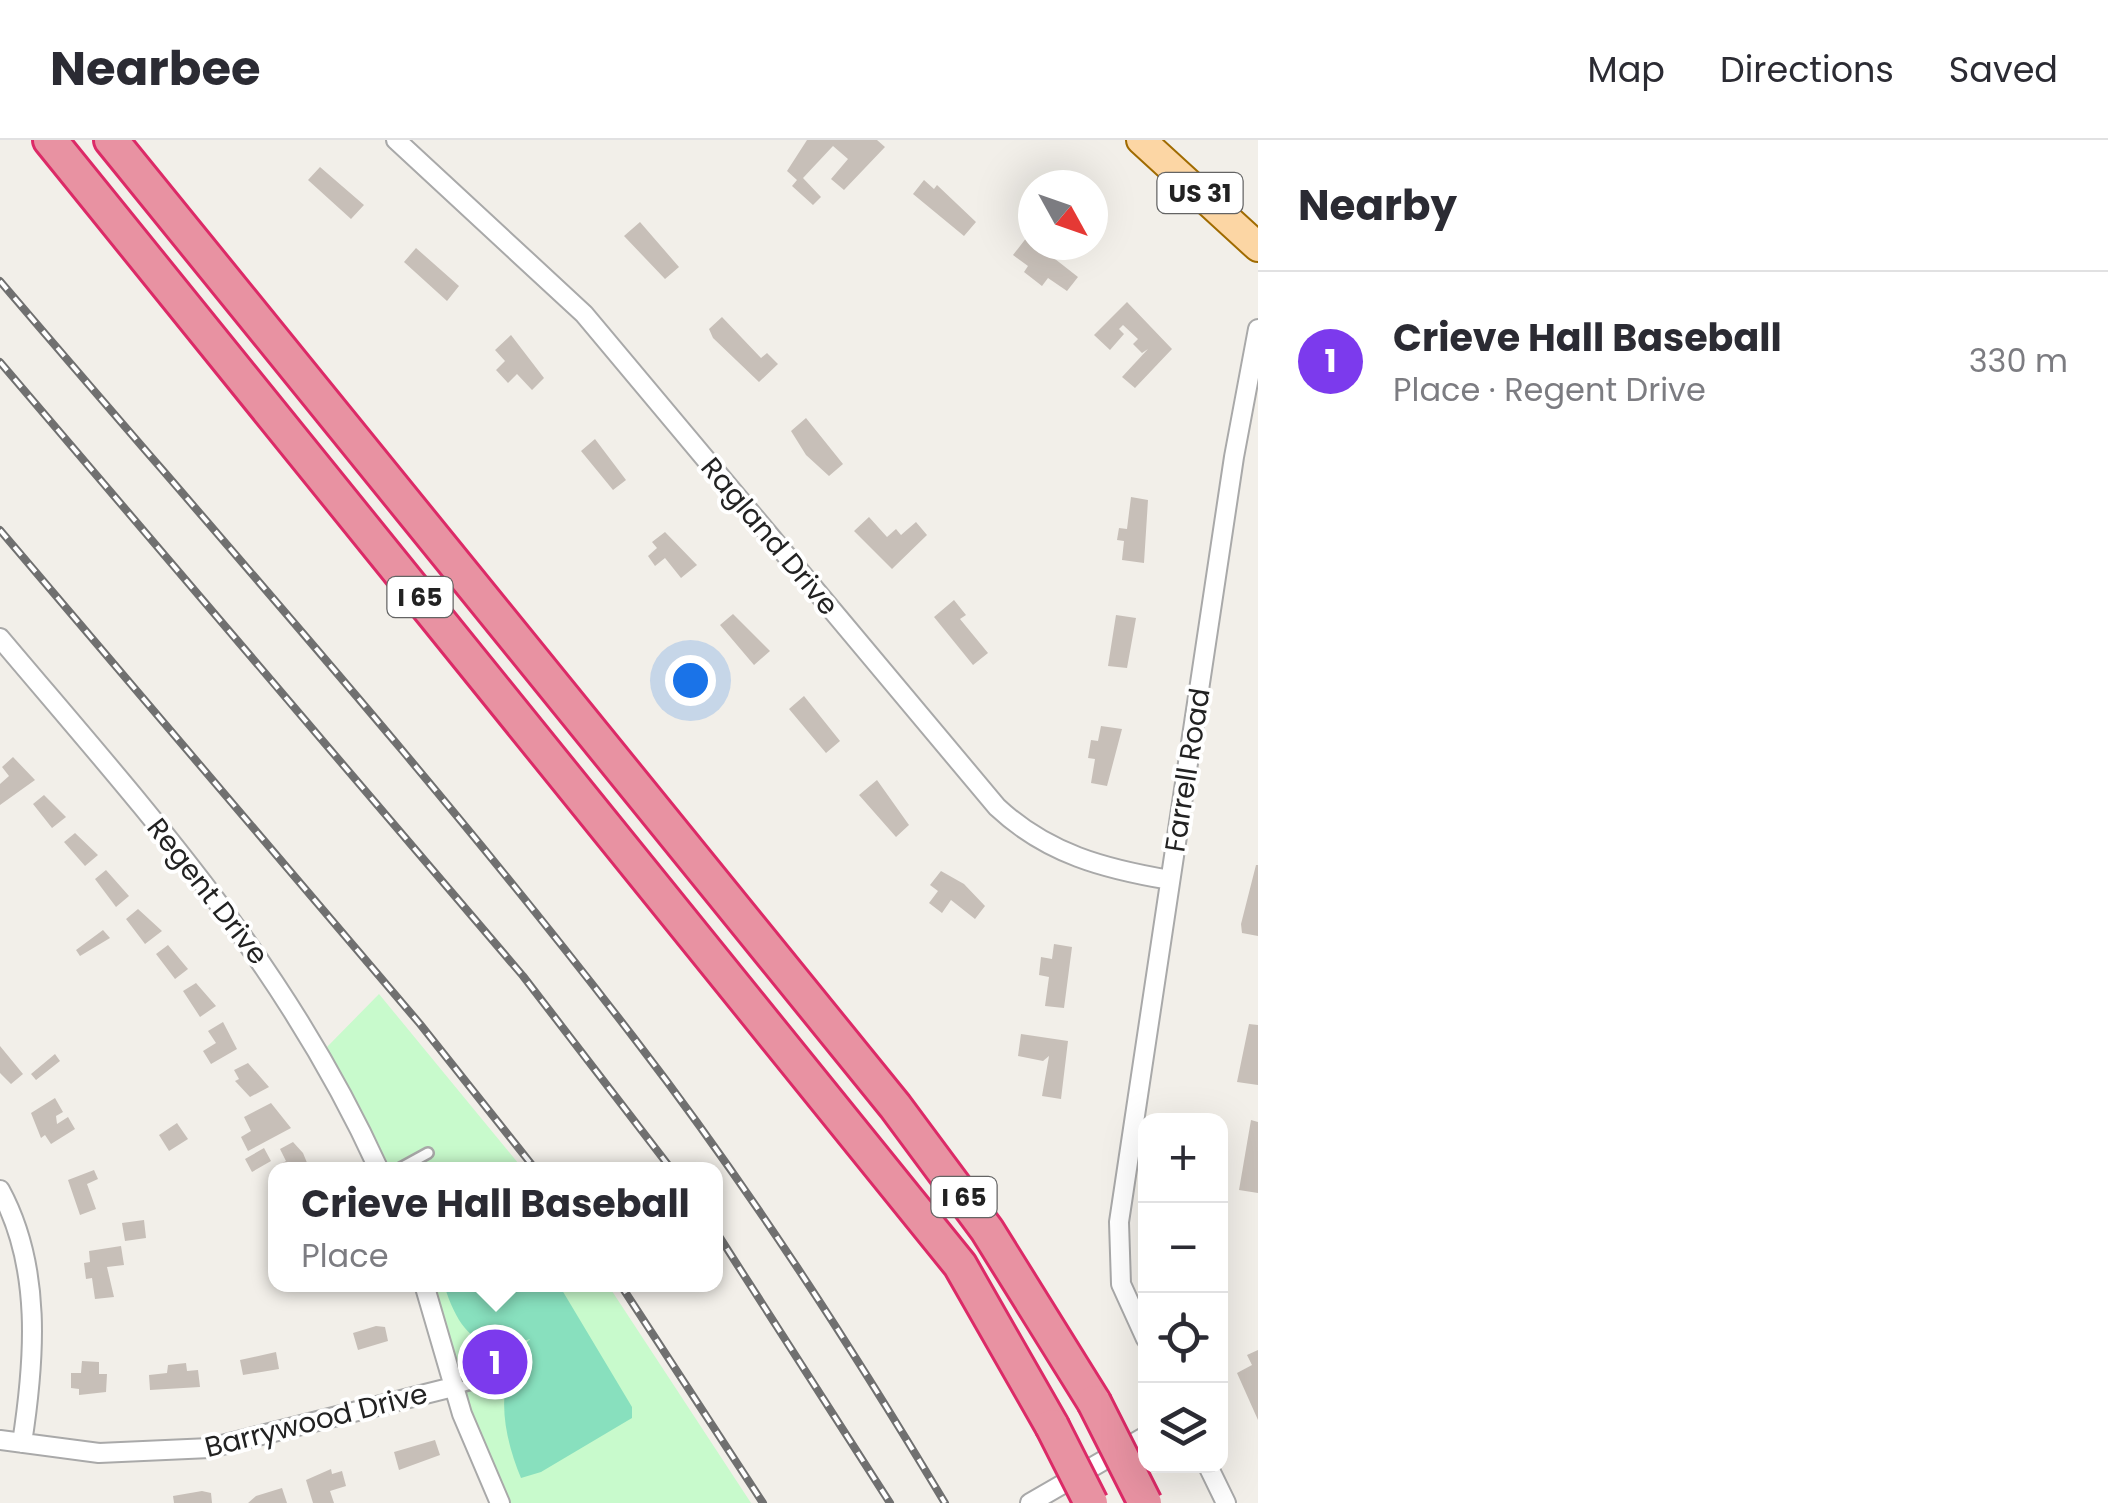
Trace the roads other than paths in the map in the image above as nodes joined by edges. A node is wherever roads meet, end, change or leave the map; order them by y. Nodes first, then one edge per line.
1 (50, 140) edge
2 (111, 140) edge
3 (396, 140) edge
4 (1141, 140) edge
5 (1258, 247) edge
6 (1257, 334) edge
7 (0, 638) edge
8 (1170, 880) junction
9 (428, 1154) dead end
10 (375, 1162) edge
11 (413, 1162) edge
12 (0, 1190) edge
13 (426, 1292) edge
14 (1138, 1320) edge
15 (500, 1376) dead end
16 (454, 1388) junction
17 (0, 1440) edge
18 (1138, 1441) edge
19 (22, 1444) junction
20 (1211, 1473) edge
21 (500, 1503) edge
22 (1030, 1503) edge
23 (1091, 1503) edge
24 (1144, 1503) edge
25 (1226, 1503) edge

1 - 23 highway, I 65, bridge
2 - 24 highway, I 65, bridge
3 - 8 street, Ragland Drive
4 - 5 main road, US 31
6 - 8 street, Farrell Road
7 - 10 street, Regent Drive
8 - 14 street, Farrell Road
9 - 11 lane
12 - 19 street
13 - 16 street
15 - 16 lane
16 - 19 street, Barrywood Drive
16 - 21 street
17 - 19 street, Barrywood Drive
18 - 22 street
20 - 25 street

